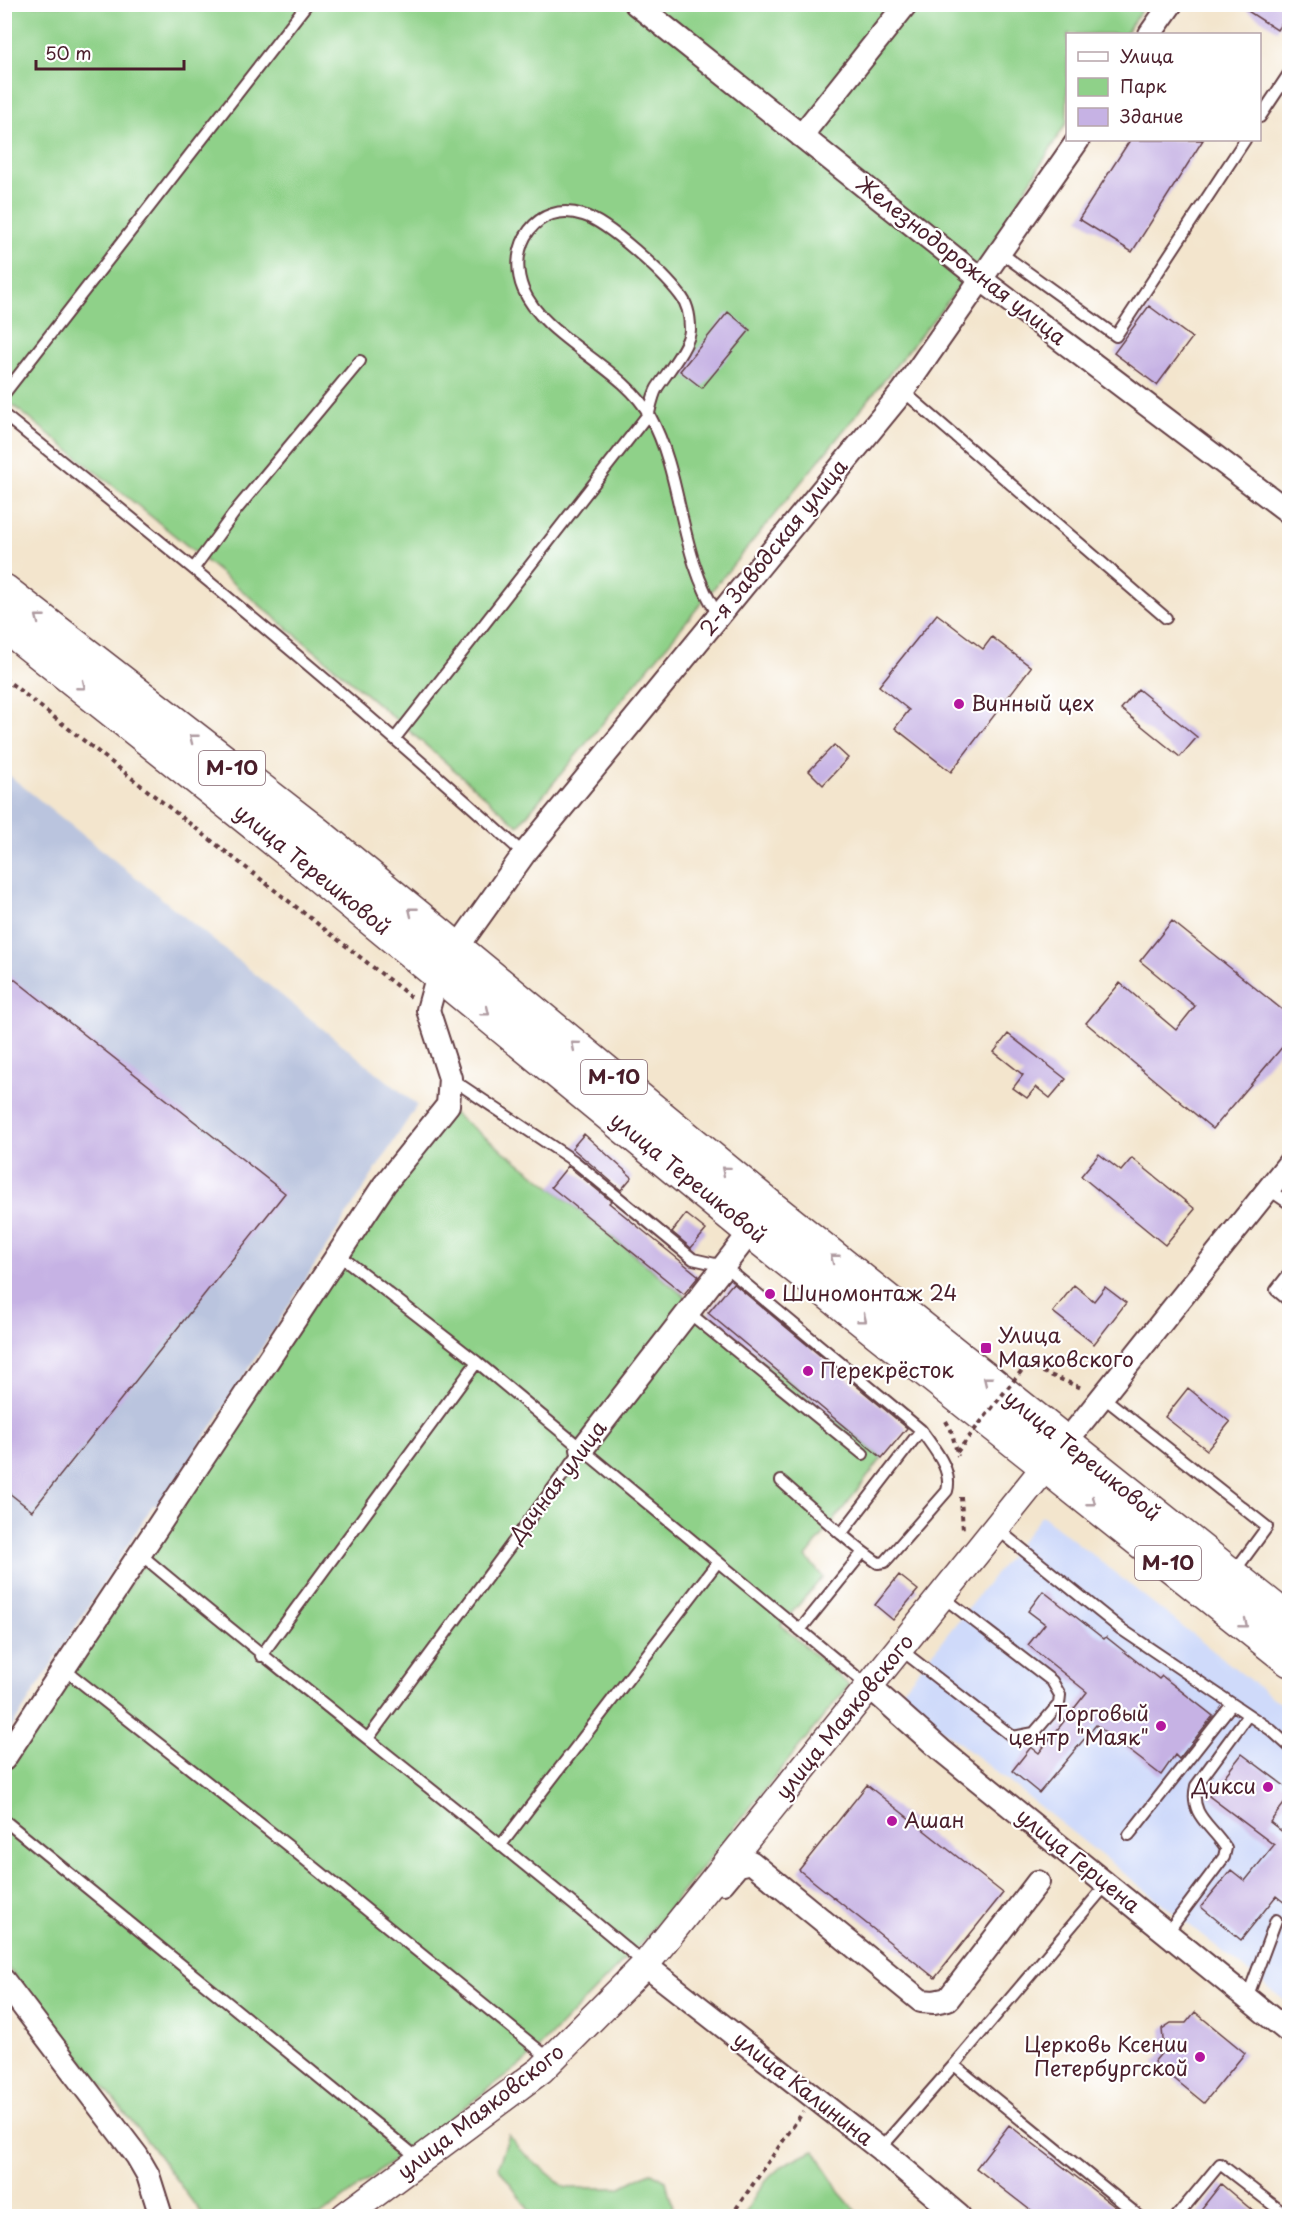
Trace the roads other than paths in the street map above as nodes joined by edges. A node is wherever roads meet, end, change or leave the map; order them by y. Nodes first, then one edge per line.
1 (307, 4) edge
2 (636, 4) edge
3 (906, 4) edge
4 (1171, 4) edge
5 (1151, 33) edge
6 (1290, 72) edge
7 (1261, 116) edge
8 (801, 136) junction
9 (1077, 141) edge
10 (1244, 141) edge
11 (1001, 253) junction
12 (982, 280) junction
13 (360, 361) dead end
14 (903, 391) junction
15 (4, 394) edge
16 (649, 413) junction
17 (4, 415) edge
18 (1290, 513) edge
19 (194, 568) junction
20 (4, 591) edge
21 (719, 616) junction
22 (1166, 618) dead end
23 (4, 624) edge
24 (396, 737) junction
25 (524, 854) junction
26 (449, 961) junction
27 (450, 1077) junction
28 (1290, 1162) edge
29 (1268, 1189) junction
30 (1290, 1204) edge
31 (752, 1231) junction
32 (338, 1254) junction
33 (724, 1266) junction
34 (1290, 1272) edge
35 (1290, 1302) edge
36 (688, 1312) junction
37 (477, 1362) junction
38 (1102, 1397) junction
39 (921, 1430) junction
40 (582, 1449) junction
41 (863, 1454) dead end
42 (1056, 1454) junction
43 (781, 1481) dead end
44 (996, 1527) junction
45 (842, 1534) junction
46 (863, 1552) junction
47 (138, 1553) junction
48 (717, 1563) junction
49 (1232, 1575) junction
50 (942, 1595) junction
51 (1290, 1622) edge
52 (801, 1630) junction
53 (900, 1649) junction
54 (261, 1656) junction
55 (1290, 1660) edge
56 (64, 1669) junction
57 (870, 1687) junction
58 (1232, 1704) junction
59 (1248, 1715) junction
60 (369, 1737) junction
61 (1290, 1747) edge
62 (4, 1759) edge
63 (4, 1820) edge
64 (1129, 1834) dead end
65 (501, 1845) junction
66 (1038, 1882) dead end
67 (1107, 1884) junction
68 (1276, 1920) dead end
69 (1167, 1933) junction
70 (665, 1940) junction
71 (645, 1965) junction
72 (4, 1981) edge
73 (1247, 1998) junction
74 (1290, 2033) edge
75 (551, 2060) junction
76 (954, 2065) junction
77 (880, 2149) junction
78 (421, 2161) junction
79 (1286, 2215) dead end
80 (160, 2217) edge
81 (345, 2217) edge
82 (959, 2217) edge
83 (1139, 2217) edge
84 (1177, 2217) edge

1 - 15 lane
2 - 8 street, Железнодорожная улица
3 - 8 street
4 - 5 street
6 - 7 lane
8 - 12 street, Железнодорожная улица
9 - 11 street, 2-я Заводская улица
10 - 11 lane
11 - 12 street, 2-я Заводская улица
12 - 14 street, 2-я Заводская улица
12 - 18 street, Железнодорожная улица
13 - 19 lane
14 - 21 street, 2-я Заводская улица
14 - 22 lane
16 - 16 lane
16 - 21 lane
16 - 24 lane
17 - 19 lane
19 - 24 lane
26 -> 20 highway, улица Терешковой / М-10
21 - 25 street, 2-я Заводская улица
23 -> 26 highway, улица Терешковой / М-10
24 - 25 lane
25 - 26 street, 2-я Заводская улица
26 - 27 street, 2-я Заводская улица
26 -> 31 highway, улица Терешковой / М-10
42 -> 26 highway, улица Терешковой / М-10
27 - 32 street
27 - 33 lane
28 - 29 street, улица Маяковского
29 - 30 lane
29 - 38 street, улица Маяковского
31 - 33 street, Дачная улица
31 -> 42 highway, улица Терешковой / М-10
32 - 37 lane
32 - 47 street
33 - 36 street, Дачная улица
33 - 39 lane
34 - 35 lane
36 - 40 street, Дачная улица
36 - 41 lane
37 - 40 lane
37 - 54 lane
38 - 42 street, улица Маяковского
38 - 49 lane
39 - 45 lane
39 - 46 lane
40 - 48 lane
40 - 60 lane, Дачная улица
42 - 44 street, улица Маяковского
42 - 49 highway, улица Терешковой / М-10
42 -> 55 highway, улица Терешковой / М-10
43 - 45 lane
44 - 50 street, улица Маяковского
44 - 58 lane
45 - 46 lane
46 - 52 lane
47 - 54 lane
47 - 56 street
48 - 52 lane
48 - 65 lane
49 - 51 highway, улица Терешковой / М-10
50 - 53 street, улица Маяковского
50 - 53 lane
52 - 57 lane
53 - 57 street, улица Маяковского
54 - 60 lane
56 - 62 street
56 - 75 lane
57 - 67 street, улица Герцена
57 - 70 street, улица Маяковского
58 - 59 lane
58 - 64 lane
59 - 61 lane
59 - 69 lane
60 - 65 lane
63 - 78 lane
65 - 71 lane
66 - 70 street
67 - 69 street, улица Герцена
67 - 76 lane
68 - 73 lane
69 - 73 street, улица Герцена
70 - 71 street, улица Маяковского
71 - 75 street, улица Маяковского
71 - 77 street, улица Калинина
72 - 80 street
73 - 74 street, улица Герцена
75 - 78 street, улица Маяковского
76 - 77 lane
76 - 83 lane
77 - 82 street, улица Калинина
78 - 81 street, улица Маяковского
79 - 84 lane

